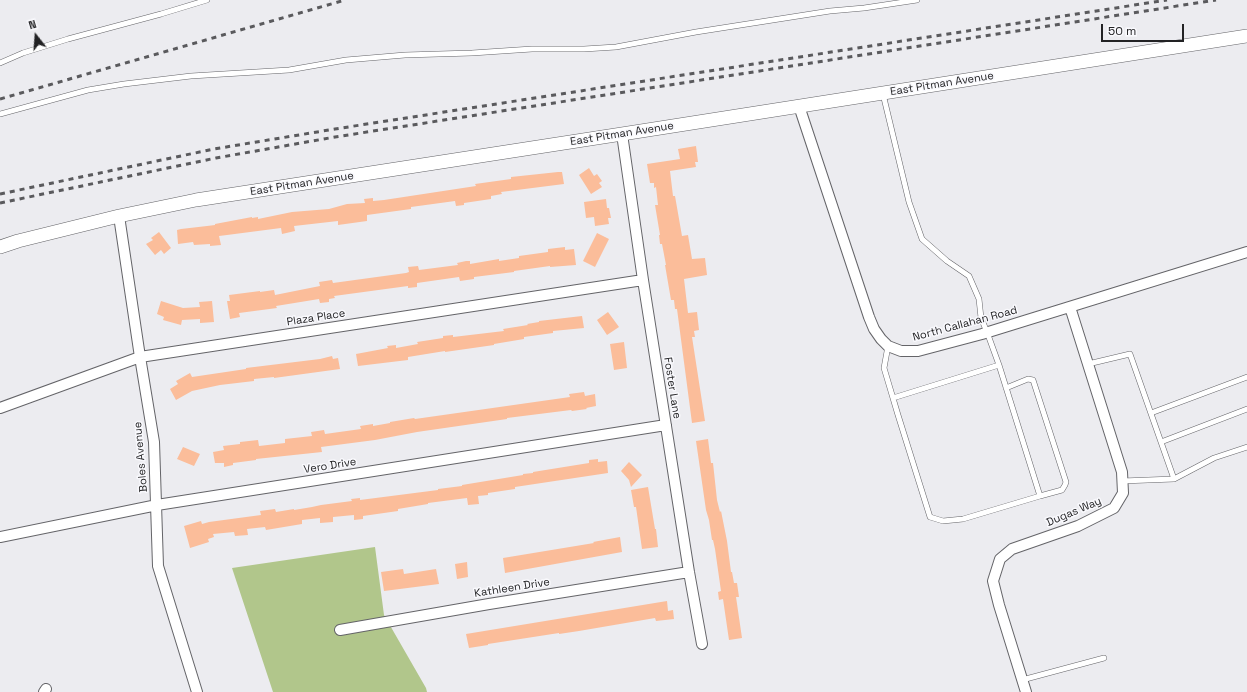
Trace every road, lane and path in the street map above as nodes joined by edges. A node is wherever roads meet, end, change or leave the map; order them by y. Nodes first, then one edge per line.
1 (207, 0) edge
2 (917, 0) edge
3 (1247, 36) edge
4 (0, 64) edge
5 (882, 93) junction
6 (799, 106) junction
7 (0, 114) edge
8 (622, 134) junction
9 (119, 216) junction
10 (0, 248) edge
11 (1247, 252) edge
12 (643, 280) junction
13 (1070, 307) junction
14 (987, 332) junction
15 (888, 346) junction
16 (140, 357) junction
17 (1088, 364) junction
18 (999, 365) junction
19 (1247, 377) edge
20 (1006, 388) junction
21 (893, 398) junction
22 (0, 408) edge
23 (1247, 409) edge
24 (1151, 413) junction
25 (666, 425) junction
26 (1161, 442) junction
27 (1247, 447) edge
28 (1174, 479) junction
29 (1122, 481) junction
30 (1040, 496) junction
31 (156, 505) junction
32 (0, 537) edge
33 (689, 572) junction
34 (340, 630) dead end
35 (702, 644) dead end
36 (1104, 658) dead end
37 (1022, 680) junction
38 (197, 692) edge
39 (1026, 692) edge

1 - 4 lane
2 - 7 lane
3 - 5 street, East Pitman Avenue
5 - 6 street, East Pitman Avenue
5 - 14 lane
6 - 8 street, East Pitman Avenue
6 - 15 street
8 - 9 street, East Pitman Avenue
8 - 12 street, Foster Lane
9 - 10 street, East Pitman Avenue
9 - 16 street, Boles Avenue
11 - 13 street, North Callahan Road
12 - 16 street, Plaza Place
12 - 25 street, Foster Lane
13 - 14 street, North Callahan Road
13 - 17 street, Dugas Way
14 - 15 street, North Callahan Road
14 - 18 lane
15 - 21 lane
16 - 22 street, Plaza Place
16 - 31 street, Boles Avenue
17 - 24 lane
17 - 29 street, Dugas Way
18 - 20 lane
18 - 21 lane
19 - 24 lane
20 - 30 lane
20 - 30 lane
21 - 30 lane
23 - 26 lane
24 - 26 lane
25 - 31 street, Vero Drive
25 - 33 street, Foster Lane
26 - 28 lane
27 - 28 lane
28 - 29 lane
29 - 37 street, Dugas Way
31 - 32 street, Vero Drive
31 - 38 street, Boles Avenue
33 - 34 street, Kathleen Drive
33 - 35 street, Foster Lane
36 - 37 lane
37 - 39 street, Dugas Way

